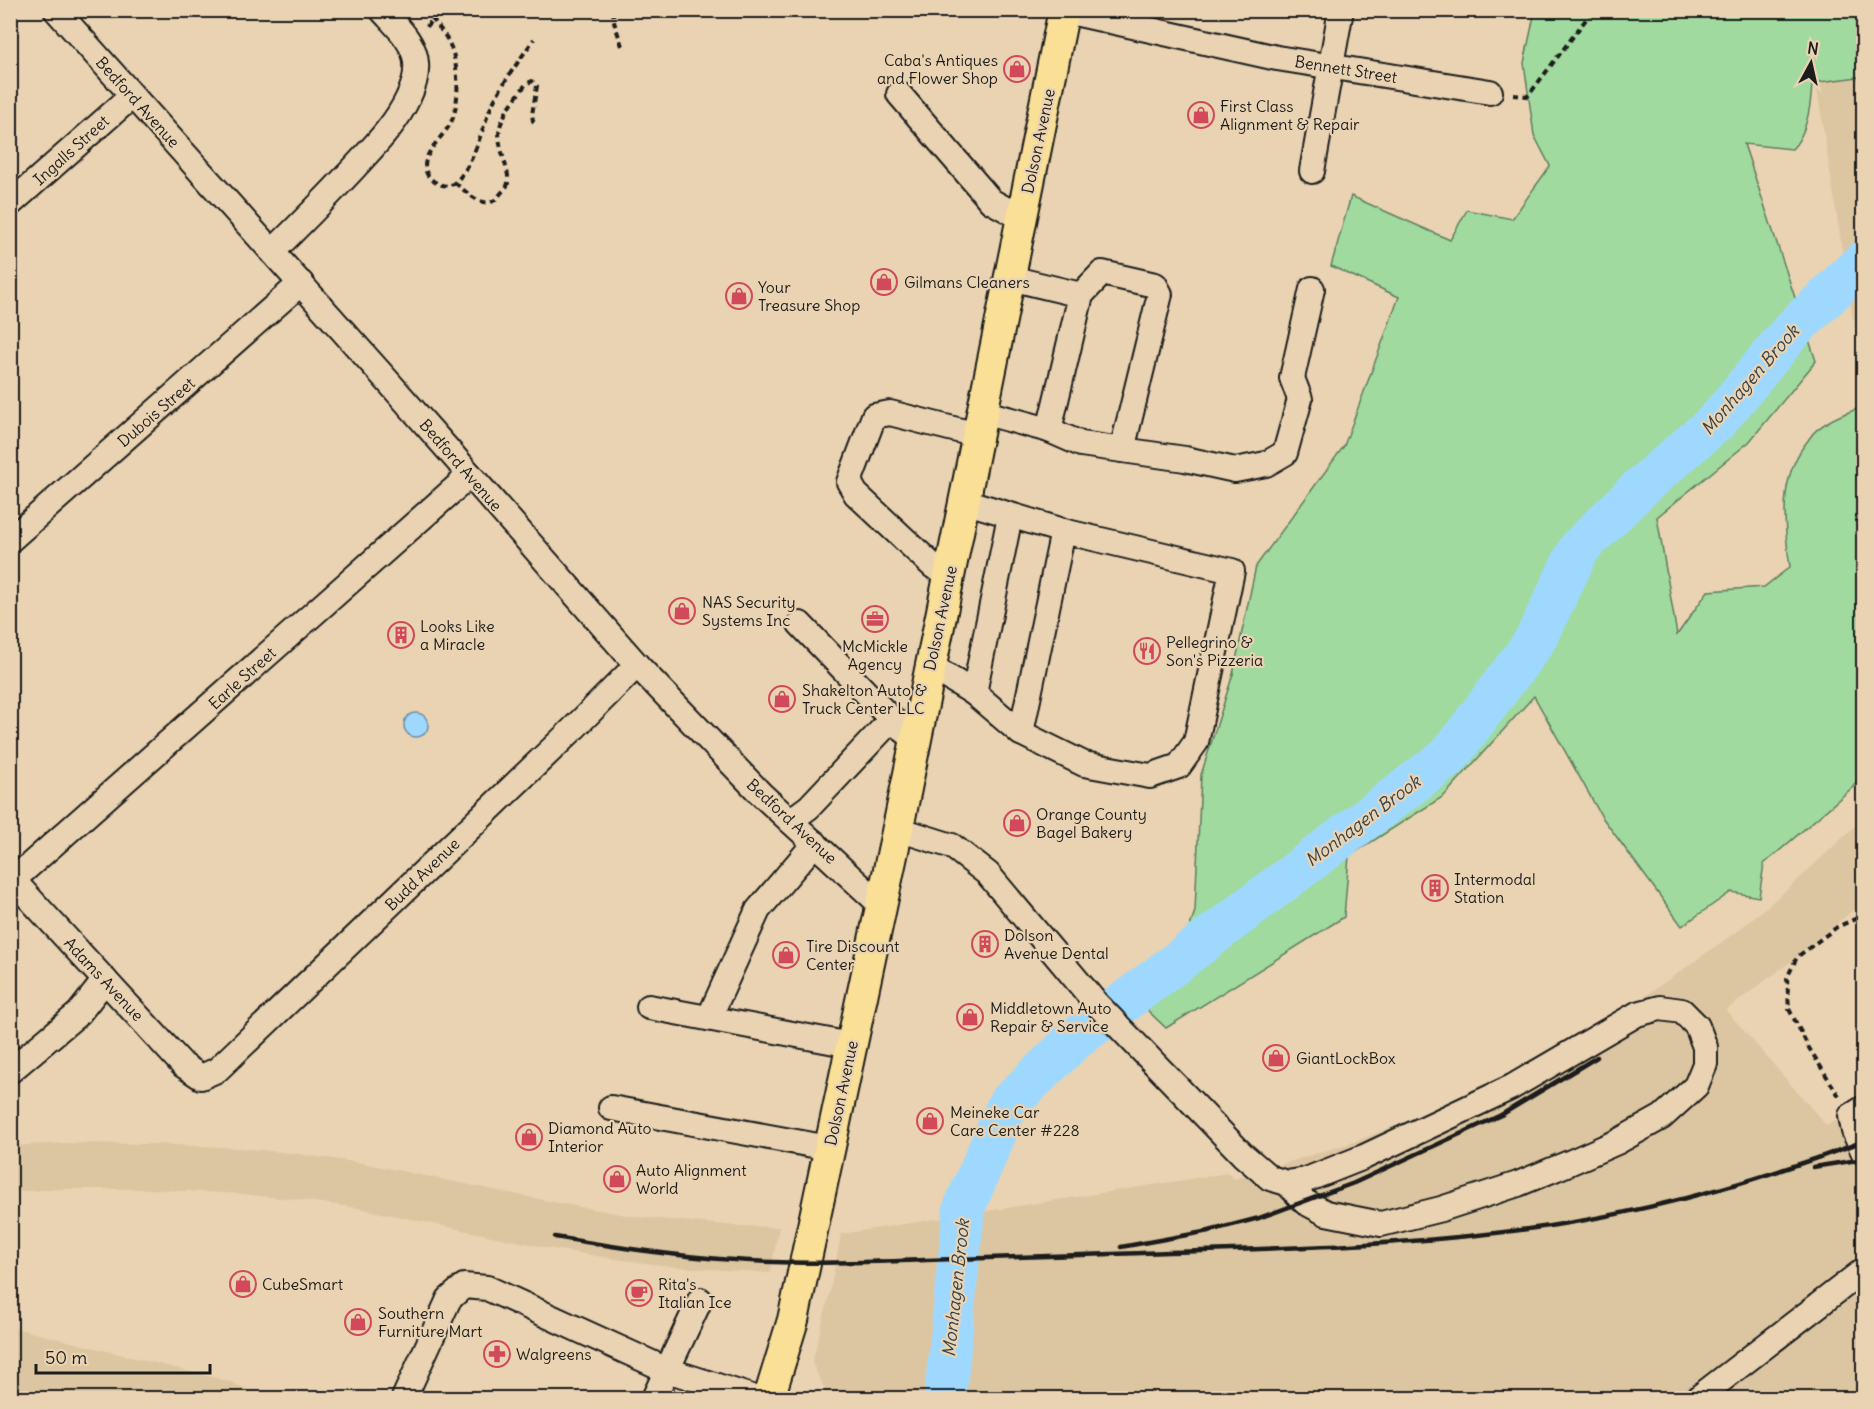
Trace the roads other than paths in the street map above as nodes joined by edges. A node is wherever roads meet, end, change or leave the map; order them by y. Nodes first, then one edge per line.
1 (56, 10) edge
2 (382, 10) edge
3 (1341, 10) edge
4 (1063, 11) edge
5 (1330, 67) junction
6 (1490, 92) road end
7 (900, 94) dead end
8 (132, 96) junction
9 (1312, 171) dead end
10 (10, 204) edge
11 (1022, 218) junction
12 (272, 252) junction
13 (1010, 278) junction
14 (301, 283) junction
15 (1312, 290) dead end
16 (1081, 295) junction
17 (980, 424) junction
18 (1048, 430) junction
19 (1122, 450) junction
20 (470, 475) junction
21 (964, 501) junction
22 (1010, 516) junction
23 (1063, 531) junction
24 (10, 540) edge
25 (949, 575) junction
26 (800, 624) dead end
27 (637, 664) junction
28 (930, 666) junction
29 (974, 693) junction
30 (892, 719) junction
31 (1021, 733) junction
32 (916, 740) junction
33 (790, 821) junction
34 (898, 829) junction
35 (815, 843) junction
36 (12, 879) edge
37 (881, 905) junction
38 (105, 980) junction
39 (649, 1007) dead end
40 (709, 1018) junction
41 (851, 1044) junction
42 (10, 1071) edge
43 (201, 1077) joint
44 (612, 1108) dead end
45 (1857, 1112) edge
46 (829, 1148) junction
47 (1863, 1153) edge
48 (1287, 1183) junction
49 (1863, 1270) edge
50 (700, 1300) dead end
51 (668, 1370) junction
52 (404, 1398) edge
53 (654, 1398) edge
54 (755, 1398) edge
55 (769, 1398) edge
56 (1698, 1398) edge

1 - 8 street, Bedford Avenue
2 - 12 street
3 - 5 street
4 - 5 street, Bennett Street
4 - 11 main road, Dolson Avenue
5 - 6 street, Bennett Street
5 - 9 street
7 - 11 street
8 - 10 street, Ingalls Street
8 - 12 street, Bedford Avenue
11 - 13 main road, Dolson Avenue
12 - 14 street, Bedford Avenue
13 - 16 street
13 - 17 main road, Dolson Avenue
14 - 20 street, Bedford Avenue
14 - 24 street, Dubois Street
15 - 19 street
16 - 18 street
16 - 19 street
17 - 18 street
17 - 21 main road, Dolson Avenue
17 - 25 street
18 - 19 street
20 - 27 street, Bedford Avenue
20 - 36 street, Earle Street
21 - 22 street
21 - 25 main road, Dolson Avenue
22 - 23 street
22 - 29 street
23 - 31 street
23 - 31 street
25 - 28 main road, Dolson Avenue
26 - 30 street
27 - 33 street, Bedford Avenue
27 - 43 street, Budd Avenue
28 - 29 street
28 - 32 main road, Dolson Avenue
29 - 31 street
30 - 32 street
30 - 33 street
32 - 34 main road, Dolson Avenue
33 - 35 street, Bedford Avenue
34 - 37 main road, Dolson Avenue
34 - 48 street
35 - 37 street, Bedford Avenue
35 - 40 street
36 - 38 street, Adams Avenue
37 - 41 main road, Dolson Avenue
38 - 42 street
38 - 43 street, Adams Avenue
39 - 40 street
40 - 41 street
41 - 46 main road, Dolson Avenue
44 - 46 street
45 - 47 street
46 - 55 main road, Dolson Avenue
48 - 48 street
49 - 56 street
50 - 51 street
51 - 52 street
51 - 53 street
51 - 54 street

